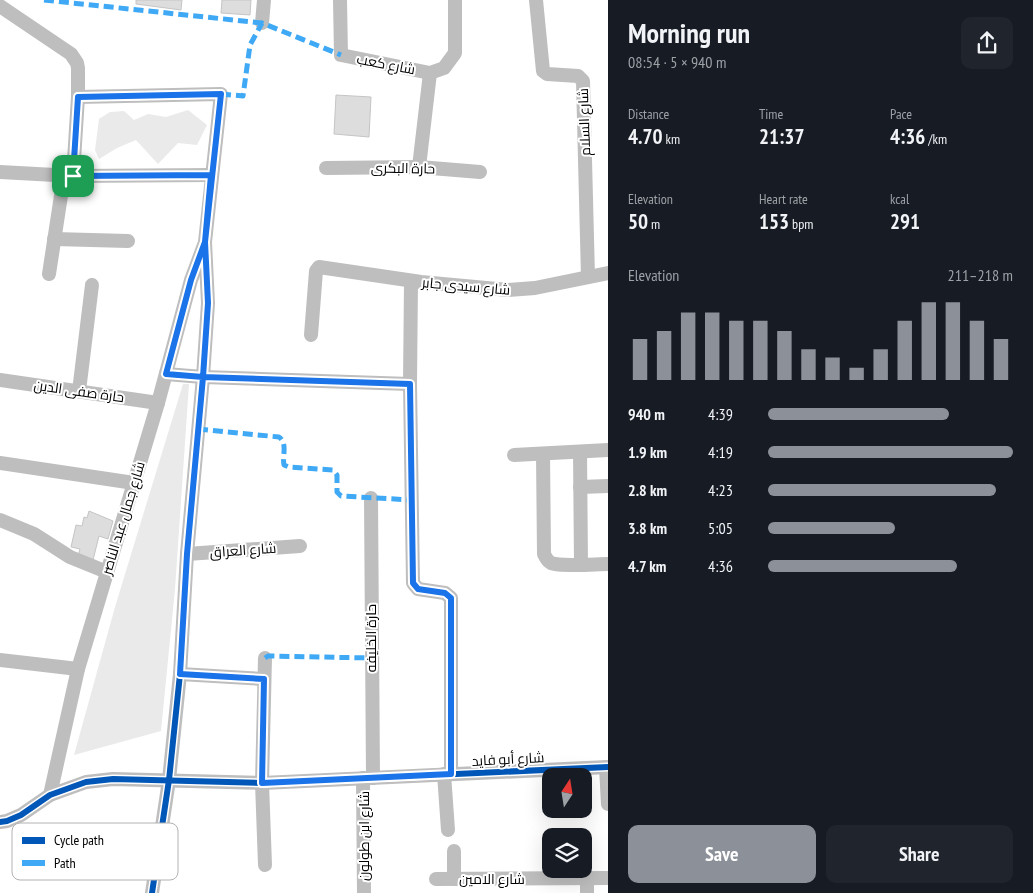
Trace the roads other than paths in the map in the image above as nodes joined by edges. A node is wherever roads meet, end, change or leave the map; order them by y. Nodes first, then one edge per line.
1 (264, 0) edge
2 (340, 0) edge
3 (455, 0) edge
4 (536, 0) edge
5 (0, 6) edge
6 (262, 23) dead end
7 (430, 73) junction
8 (78, 97) junction
9 (419, 167) junction
10 (326, 168) dead end
11 (0, 172) edge
12 (480, 172) dead end
13 (211, 175) junction
14 (68, 176) junction
15 (54, 239) junction
16 (128, 241) dead end
17 (205, 242) junction
18 (608, 273) edge
19 (49, 274) dead end
20 (588, 277) junction
21 (411, 281) junction
22 (92, 285) dead end
23 (311, 335) dead end
24 (166, 374) junction
25 (203, 377) junction
26 (0, 380) edge
27 (410, 384) junction
28 (79, 391) junction
29 (158, 403) junction
30 (608, 450) edge
31 (580, 452) junction
32 (544, 454) junction
33 (514, 455) dead end
34 (0, 463) edge
35 (134, 482) junction
36 (608, 486) edge
37 (580, 487) junction
38 (371, 498) dead end
39 (0, 520) edge
40 (300, 546) dead end
41 (187, 554) junction
42 (581, 564) junction
43 (608, 564) edge
44 (107, 572) junction
45 (265, 658) dead end
46 (0, 660) edge
47 (78, 669) junction
48 (180, 674) junction
49 (264, 679) junction
50 (607, 767) edge
51 (448, 774) junction
52 (368, 778) junction
53 (169, 780) junction
54 (262, 783) junction
55 (50, 796) junction
56 (608, 804) edge
57 (0, 822) edge
58 (163, 823) edge
59 (448, 830) dead end
60 (454, 851) dead end
61 (265, 865) dead end
62 (587, 878) joint
63 (592, 878) edge
64 (608, 878) edge
65 (436, 879) dead end
66 (454, 879) junction
67 (154, 880) edge
68 (152, 893) edge
69 (364, 893) edge
70 (587, 893) edge

1 - 6 street
2 - 7 street, شارع كعب
3 - 7 street
4 - 20 street, شارع السلام
5 - 8 street
7 - 9 street
8 - 13 street, شارع جمال عبد الناصر
8 - 14 street
9 - 10 street, حارة البكرى
9 - 12 street, حارة البكرى
11 - 14 street
13 - 14 street
13 - 17 street, شارع جمال عبد الناصر
14 - 15 street
15 - 16 street
15 - 19 street
17 - 24 street, شارع جمال عبد الناصر
17 - 25 street, شارع جمال عبد الناصر
18 - 20 street, شارع سيدى جابر
20 - 21 street, شارع سيدى جابر
21 - 23 street, شارع سيدى جابر
21 - 27 street, شارع سيدى جابر
22 - 28 street
24 - 25 street
24 - 29 street, شارع جمال عبد الناصر
25 - 27 street
25 - 41 street, شارع جمال عبد الناصر
26 - 28 street, حارة صفى الدين
27 - 51 street, شارع سيدى جابر
28 - 29 street, حارة صفى الدين
29 - 35 street, شارع جمال عبد الناصر
30 - 31 street
31 - 32 street
31 - 37 street
32 - 33 street
32 - 42 street
34 - 35 street
35 - 44 street, شارع جمال عبد الناصر
36 - 37 street
37 - 42 street
38 - 52 street, حارة الخليفه
39 - 44 street
40 - 41 street, شارع العراق
41 - 48 street, شارع جمال عبد الناصر
42 - 43 street
44 - 47 street, شارع جمال عبد الناصر
45 - 49 street
46 - 47 street
47 - 55 street, شارع جمال عبد الناصر
48 - 49 street
48 - 53 street, شارع جمال عبد الناصر
49 - 54 street
50 - 51 street, شارع أبو فايد
50 - 56 street
51 - 52 street, شارع أبو فايد
51 - 59 street
52 - 54 street, شارع أبو فايد
52 - 69 street, شارع ابن طولون
53 - 54 street, شارع أبو فايد
53 - 55 street, شارع أبو فايد
53 - 58 street, شارع جمال عبد الناصر
54 - 61 street
55 - 57 street, شارع أبو فايد
60 - 66 street
62 - 66 street, شارع الامين
62 - 70 street
63 - 64 street, شارع الامين
65 - 66 street, شارع الامين
67 - 68 street, شارع جمال عبد الناصر

